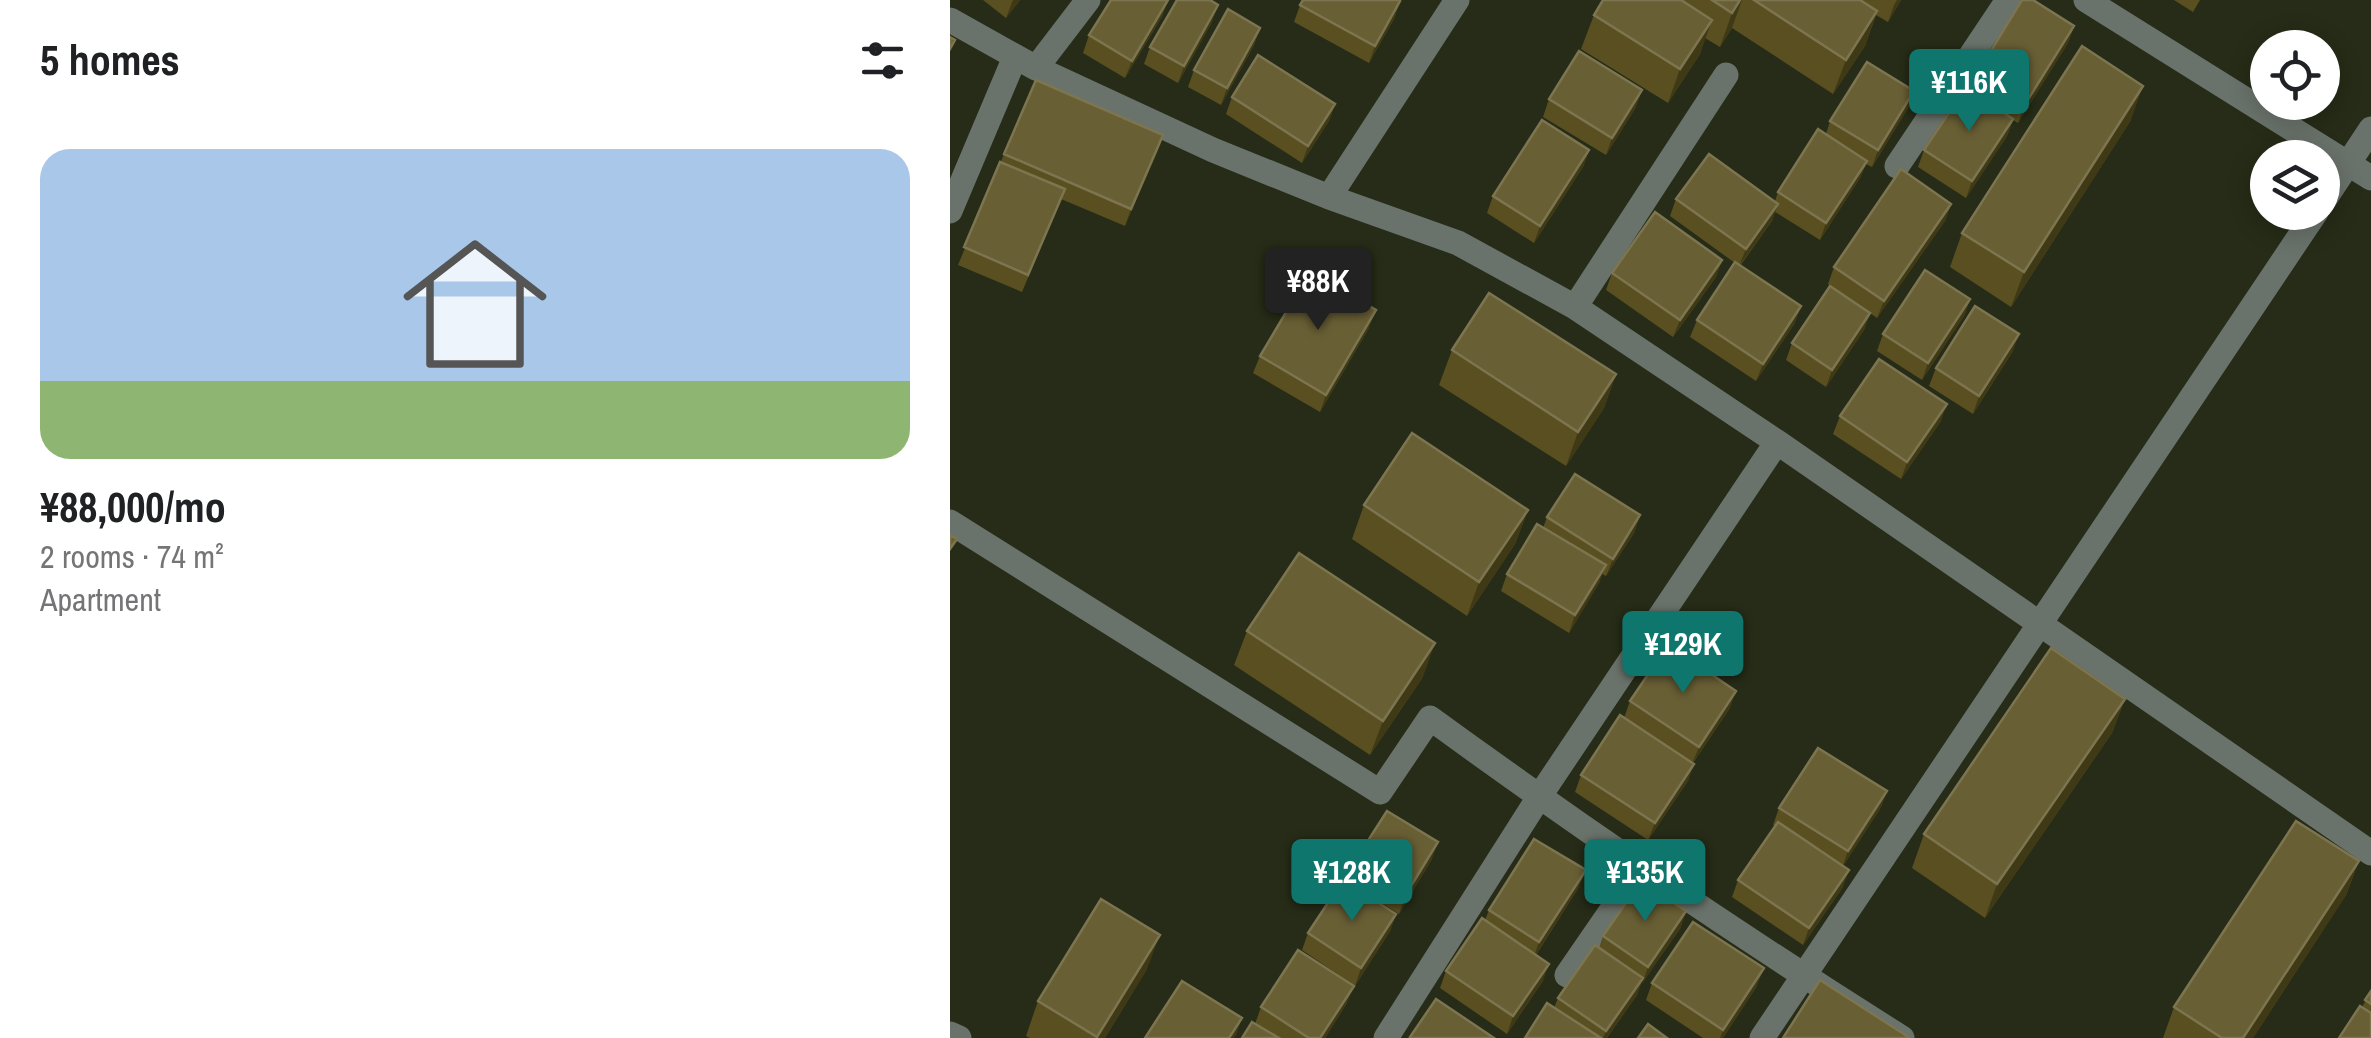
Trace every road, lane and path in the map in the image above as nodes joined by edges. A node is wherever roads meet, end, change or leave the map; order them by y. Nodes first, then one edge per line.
1 (1088, 0) edge
2 (1457, 0) edge
3 (2008, 0) edge
4 (2092, 2) edge
5 (950, 20) edge
6 (1025, 63) junction
7 (1726, 74) dead end
8 (2371, 129) edge
9 (2348, 164) junction
10 (1898, 166) edge
11 (2340, 176) edge
12 (2371, 178) edge
13 (1329, 197) junction
14 (950, 211) edge
15 (2304, 230) edge
16 (1575, 307) junction
17 (1777, 442) junction
18 (950, 522) edge
19 (2041, 626) junction
20 (1539, 797) junction
21 (2371, 853) edge
22 (1642, 866) junction
23 (1566, 975) dead end
24 (1801, 975) junction
25 (950, 1034) edge
26 (959, 1038) edge
27 (1386, 1038) edge
28 (1762, 1038) edge
29 (1902, 1038) edge

1 - 6 street
2 - 13 street
3 - 10 street
4 - 9 street
5 - 6 street
6 - 13 street
6 - 14 street
7 - 16 street
8 - 9 street
9 - 11 street
9 - 12 street
13 - 16 street
15 - 19 street
16 - 17 street
17 - 19 street
17 - 20 street
18 - 20 street
19 - 21 street
19 - 24 street
20 - 22 street
20 - 27 street
22 - 23 street
22 - 24 street
24 - 28 street
24 - 29 street
25 - 26 street

